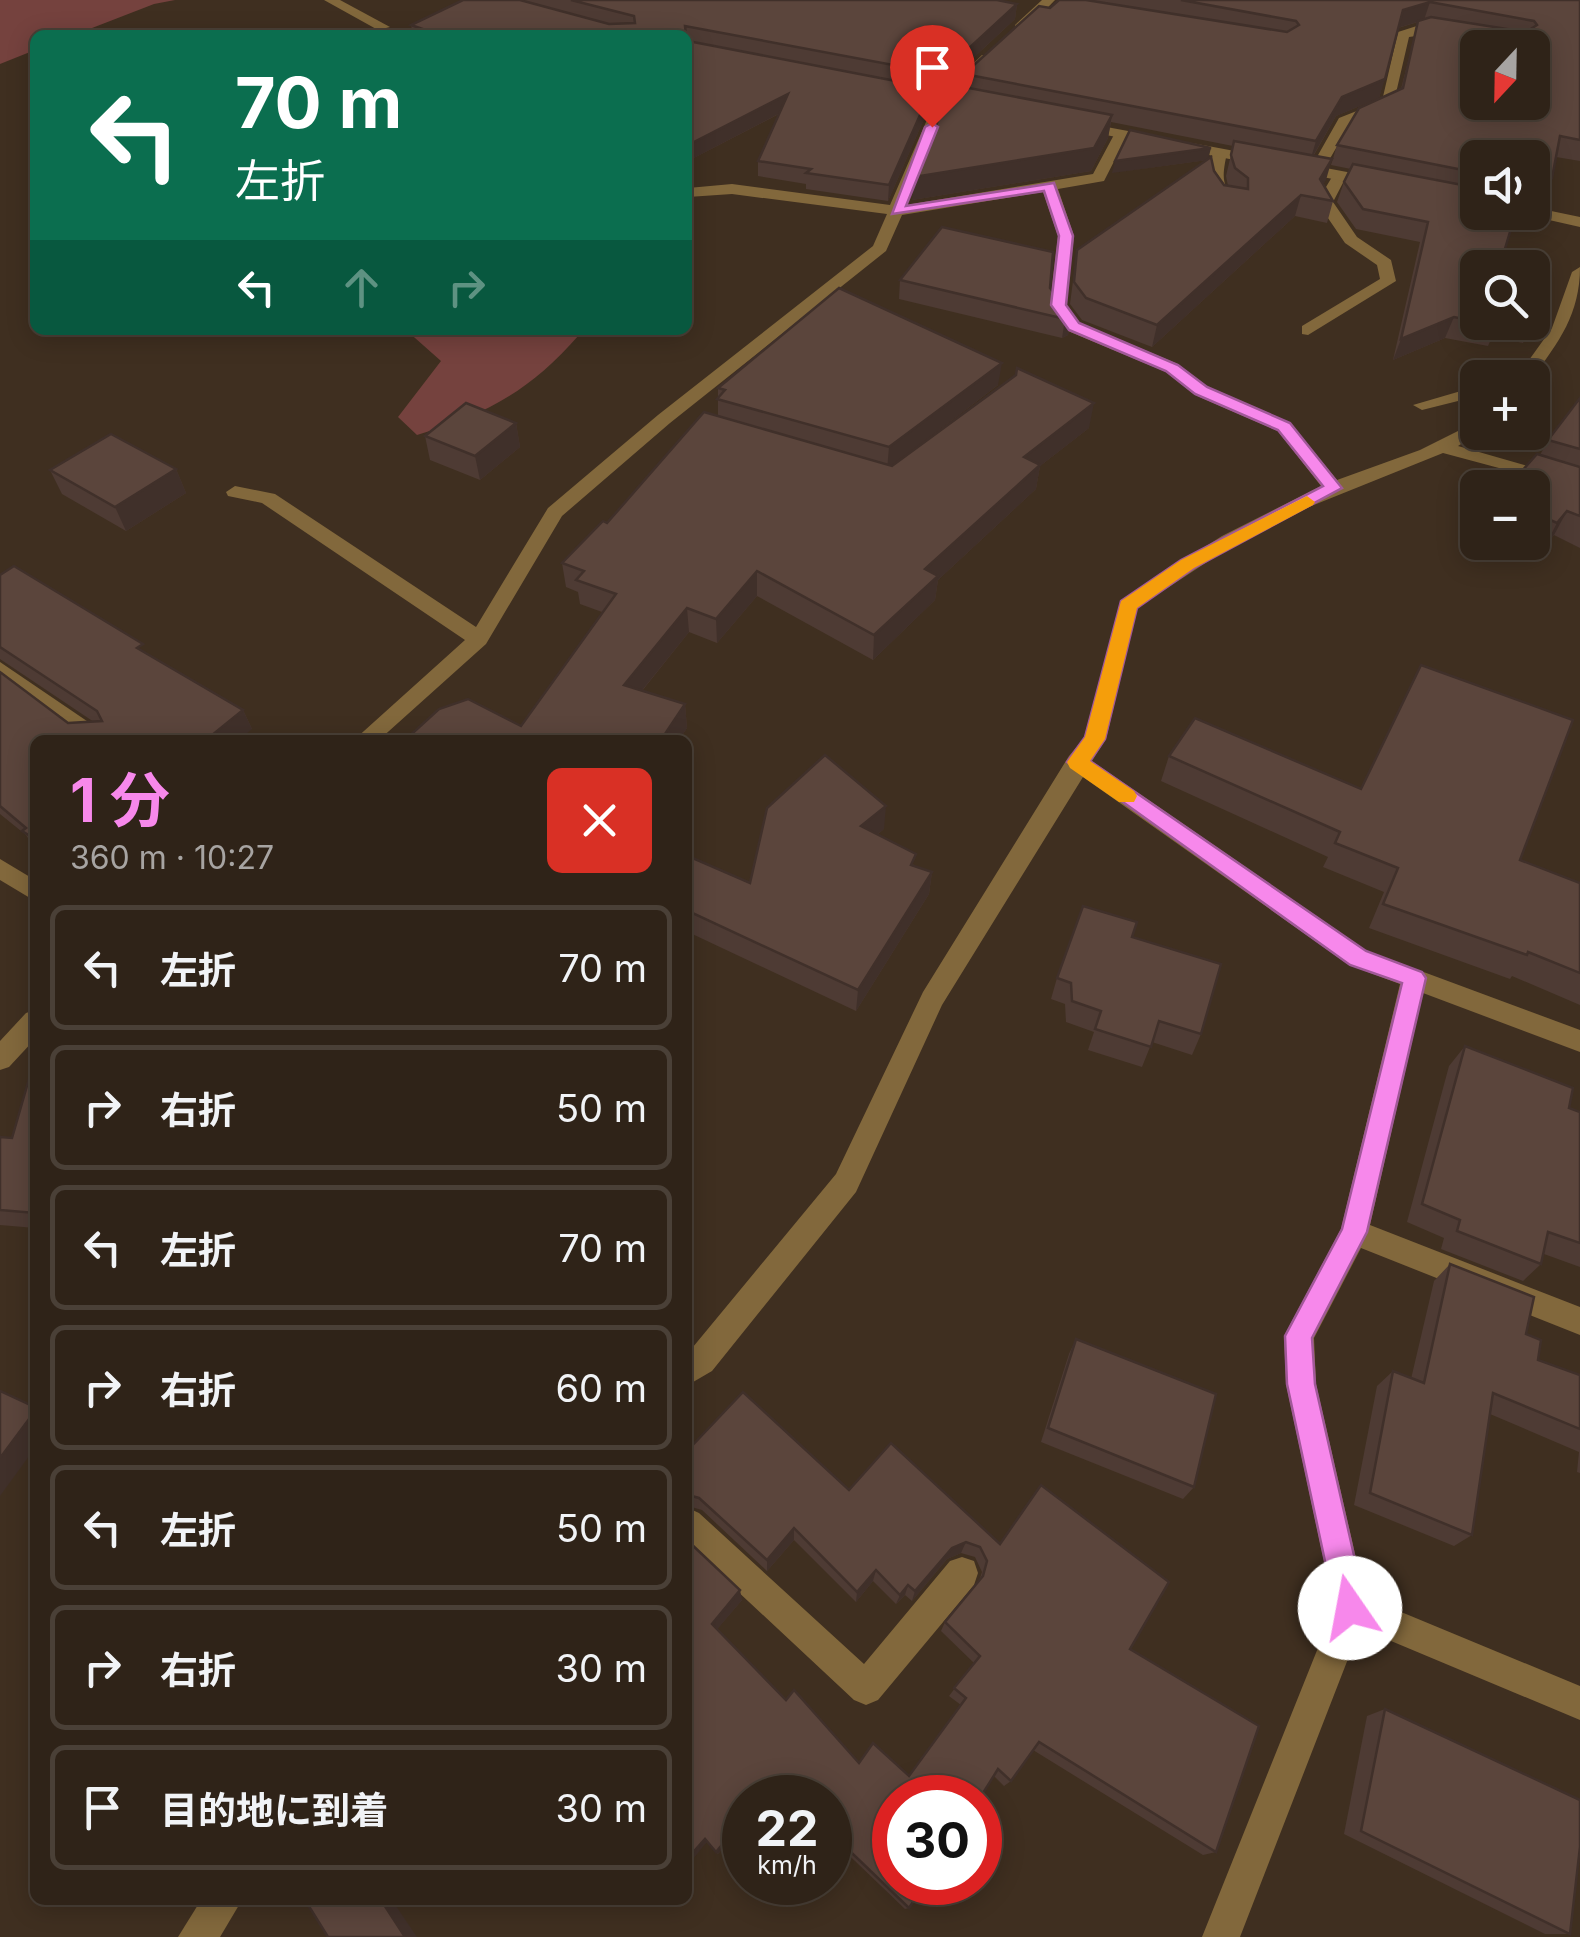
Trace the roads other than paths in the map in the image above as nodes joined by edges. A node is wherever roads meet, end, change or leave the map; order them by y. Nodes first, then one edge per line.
1 (330, 0) edge
2 (1045, 5) edge
3 (383, 26) dead end
4 (1014, 33) edge
5 (1460, 34) edge
6 (1000, 46) edge
7 (888, 88) edge
8 (943, 99) junction
9 (996, 109) edge
10 (1067, 123) edge
11 (1120, 134) junction
12 (1220, 152) junction
13 (1316, 171) junction
14 (1340, 175) junction
15 (1391, 185) edge
16 (1050, 186) junction
17 (692, 192) edge
18 (1235, 205) edge
19 (896, 211) junction
20 (1550, 216) edge
21 (1580, 222) edge
22 (1580, 272) edge
23 (1308, 330) dead end
24 (1537, 360) edge
25 (1460, 396) edge
26 (1422, 405) dead end
27 (1460, 438) edge
28 (1446, 448) junction
29 (1333, 488) junction
30 (1580, 488) edge
31 (235, 492) dead end
32 (479, 639) junction
33 (0, 669) edge
34 (91, 735) edge
35 (371, 735) edge
36 (1077, 762) junction
37 (0, 868) edge
38 (30, 889) edge
39 (1414, 978) junction
40 (30, 1026) edge
41 (1580, 1042) edge
42 (0, 1059) edge
43 (1354, 1232) junction
44 (1580, 1321) edge
45 (692, 1367) edge
46 (692, 1528) edge
47 (962, 1573) edge
48 (1350, 1608) junction
49 (1580, 1703) edge
50 (220, 1905) edge
51 (196, 1937) edge
52 (1222, 1937) edge

1 - 3 street
2 - 4 street
5 - 13 street
6 - 8 street
7 - 8 street
8 - 9 street
8 - 19 street
10 - 11 street
11 - 12 street
11 - 16 street
12 - 13 street
12 - 18 street
13 - 14 street
14 - 15 street
14 - 23 street
16 - 19 street
16 - 29 street
17 - 19 street
19 - 32 street
20 - 21 street
22 - 24 street
25 - 26 street
27 - 28 street
28 - 29 street
28 - 30 street
29 - 36 street
31 - 32 street
32 - 35 street
33 - 34 street
36 - 39 street
36 - 45 street
37 - 38 street
39 - 41 street
39 - 43 street
40 - 42 street
43 - 44 street
43 - 48 street
46 - 47 street
48 - 49 street
48 - 52 street
50 - 51 street

